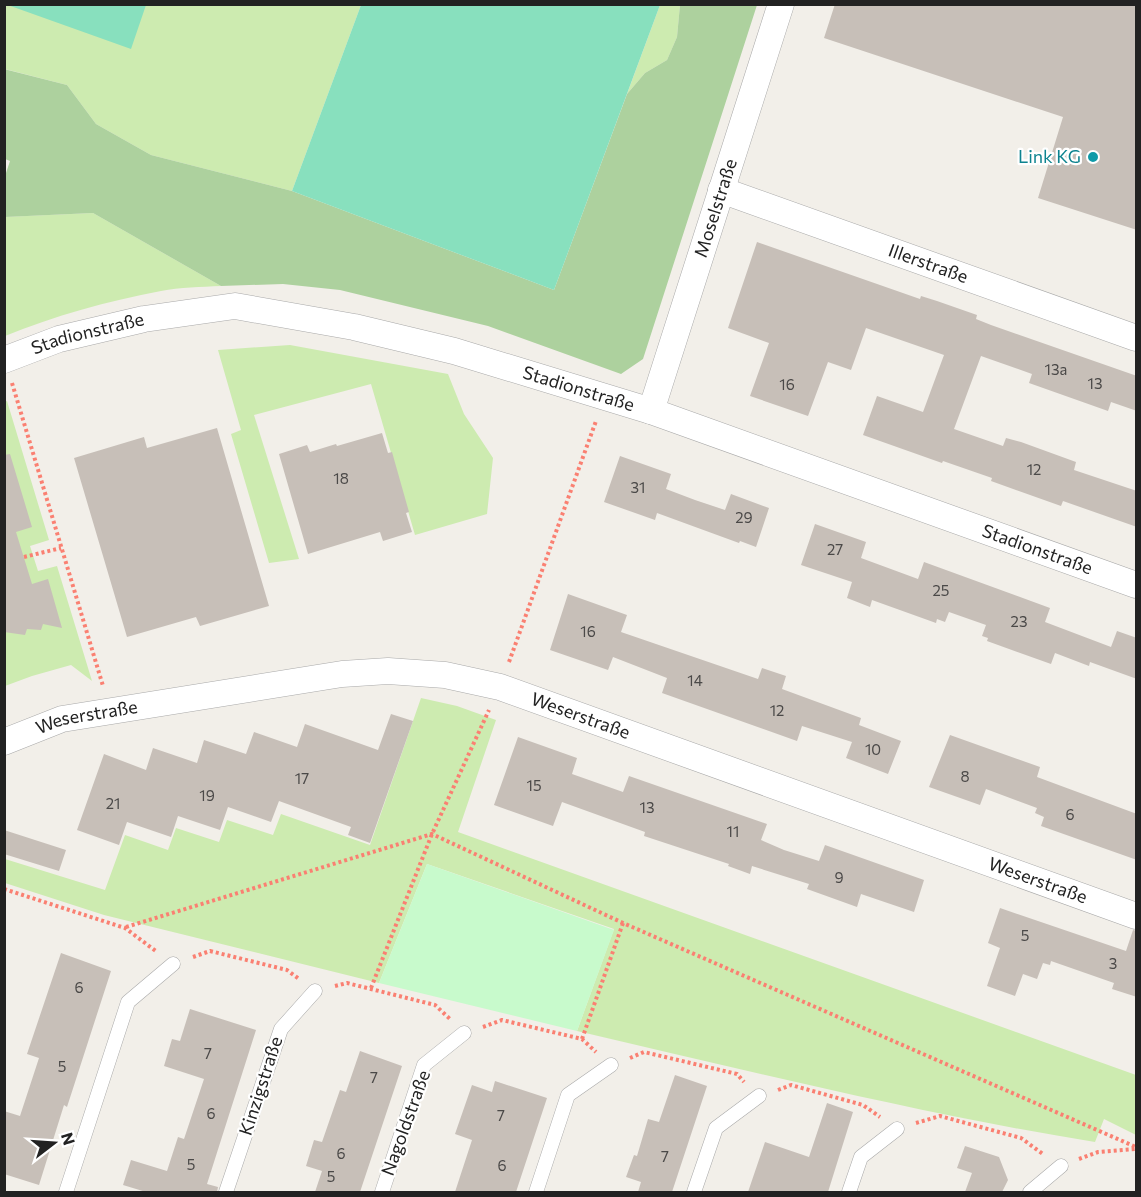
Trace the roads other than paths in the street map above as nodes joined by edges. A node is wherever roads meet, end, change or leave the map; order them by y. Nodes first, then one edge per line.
1 (781, 4) edge
2 (721, 190) junction
3 (1137, 338) edge
4 (5, 359) edge
5 (651, 411) junction
6 (1137, 585) edge
7 (4, 742) edge
8 (1137, 916) edge
9 (173, 964) road end
10 (315, 991) road end
11 (464, 1034) road end
12 (611, 1065) road end
13 (759, 1096) road end
14 (897, 1129) road end
15 (1060, 1166) road end
16 (66, 1192) edge
17 (226, 1192) edge
18 (382, 1192) edge
19 (536, 1192) edge
20 (694, 1192) edge
21 (849, 1192) edge
22 (1030, 1192) edge

1 - 2 street, Moselstraße
2 - 3 street, Illerstraße
2 - 5 street, Moselstraße
4 - 5 street, Stadionstraße
5 - 6 street, Stadionstraße
7 - 8 street, Weserstraße
9 - 16 lane
10 - 17 lane, Kinzigstraße
11 - 18 lane, Nagoldstraße
12 - 19 lane
13 - 20 lane
14 - 21 lane
15 - 22 lane

